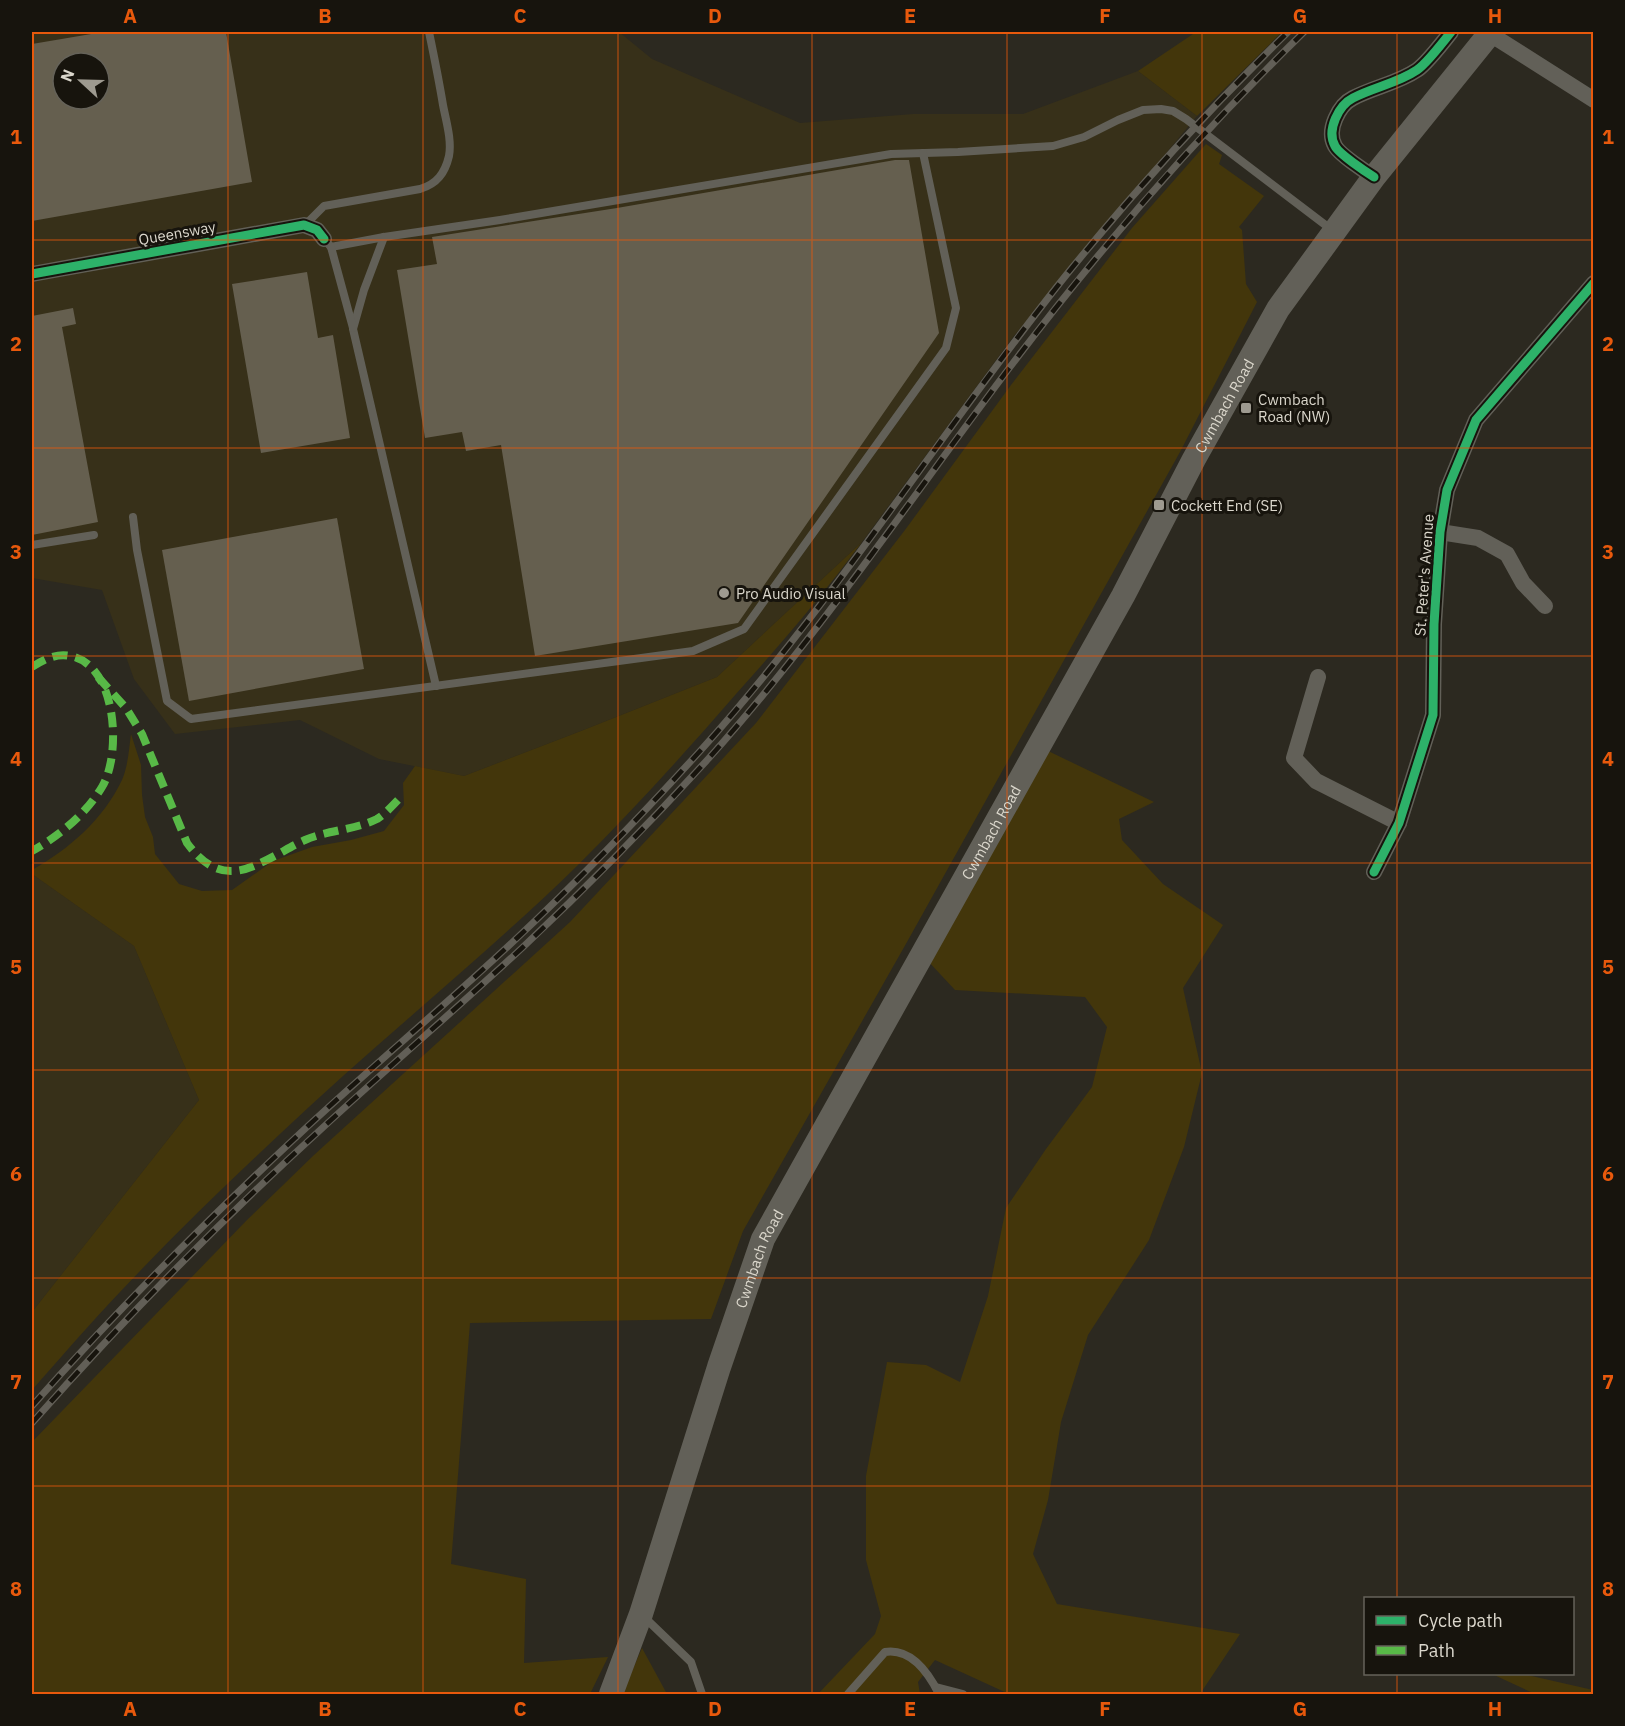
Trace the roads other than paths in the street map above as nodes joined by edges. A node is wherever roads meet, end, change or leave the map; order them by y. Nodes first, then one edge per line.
1 (429, 32) edge
2 (1451, 32) edge
3 (1490, 33) edge
4 (1593, 100) edge
5 (923, 153) junction
6 (1374, 177) junction
7 (304, 225) junction
8 (1335, 232) junction
9 (384, 237) junction
10 (327, 243) junction
11 (32, 274) edge
12 (1593, 283) edge
13 (353, 329) junction
14 (133, 517) dead end
15 (1440, 532) junction
16 (94, 535) dead end
17 (32, 545) edge
18 (1545, 606) dead end
19 (1317, 677) dead end
20 (436, 686) junction
21 (1399, 823) junction
22 (1374, 872) dead end
23 (640, 1614) junction
24 (938, 1691) edge
25 (611, 1695) edge
26 (702, 1695) edge
27 (848, 1695) edge
28 (963, 1695) edge

1 - 7 lane
2 - 6 street
3 - 4 street
3 - 6 main road, Cwmbach Road
5 - 8 lane
5 - 9 lane
5 - 20 lane
6 - 8 main road, Cwmbach Road
7 - 10 street
7 - 11 street, Queensway
8 - 23 main road, Cwmbach Road
9 - 10 lane
9 - 13 lane
10 - 13 lane
12 - 15 street, St. Peter's Avenue
13 - 20 lane
14 - 20 lane
15 - 18 street
15 - 21 street, St. Peter's Avenue
16 - 17 lane
19 - 21 street
21 - 22 street, St. Peter's Avenue
23 - 25 main road, Cwmbach Road
23 - 26 lane
24 - 27 lane
24 - 28 lane

